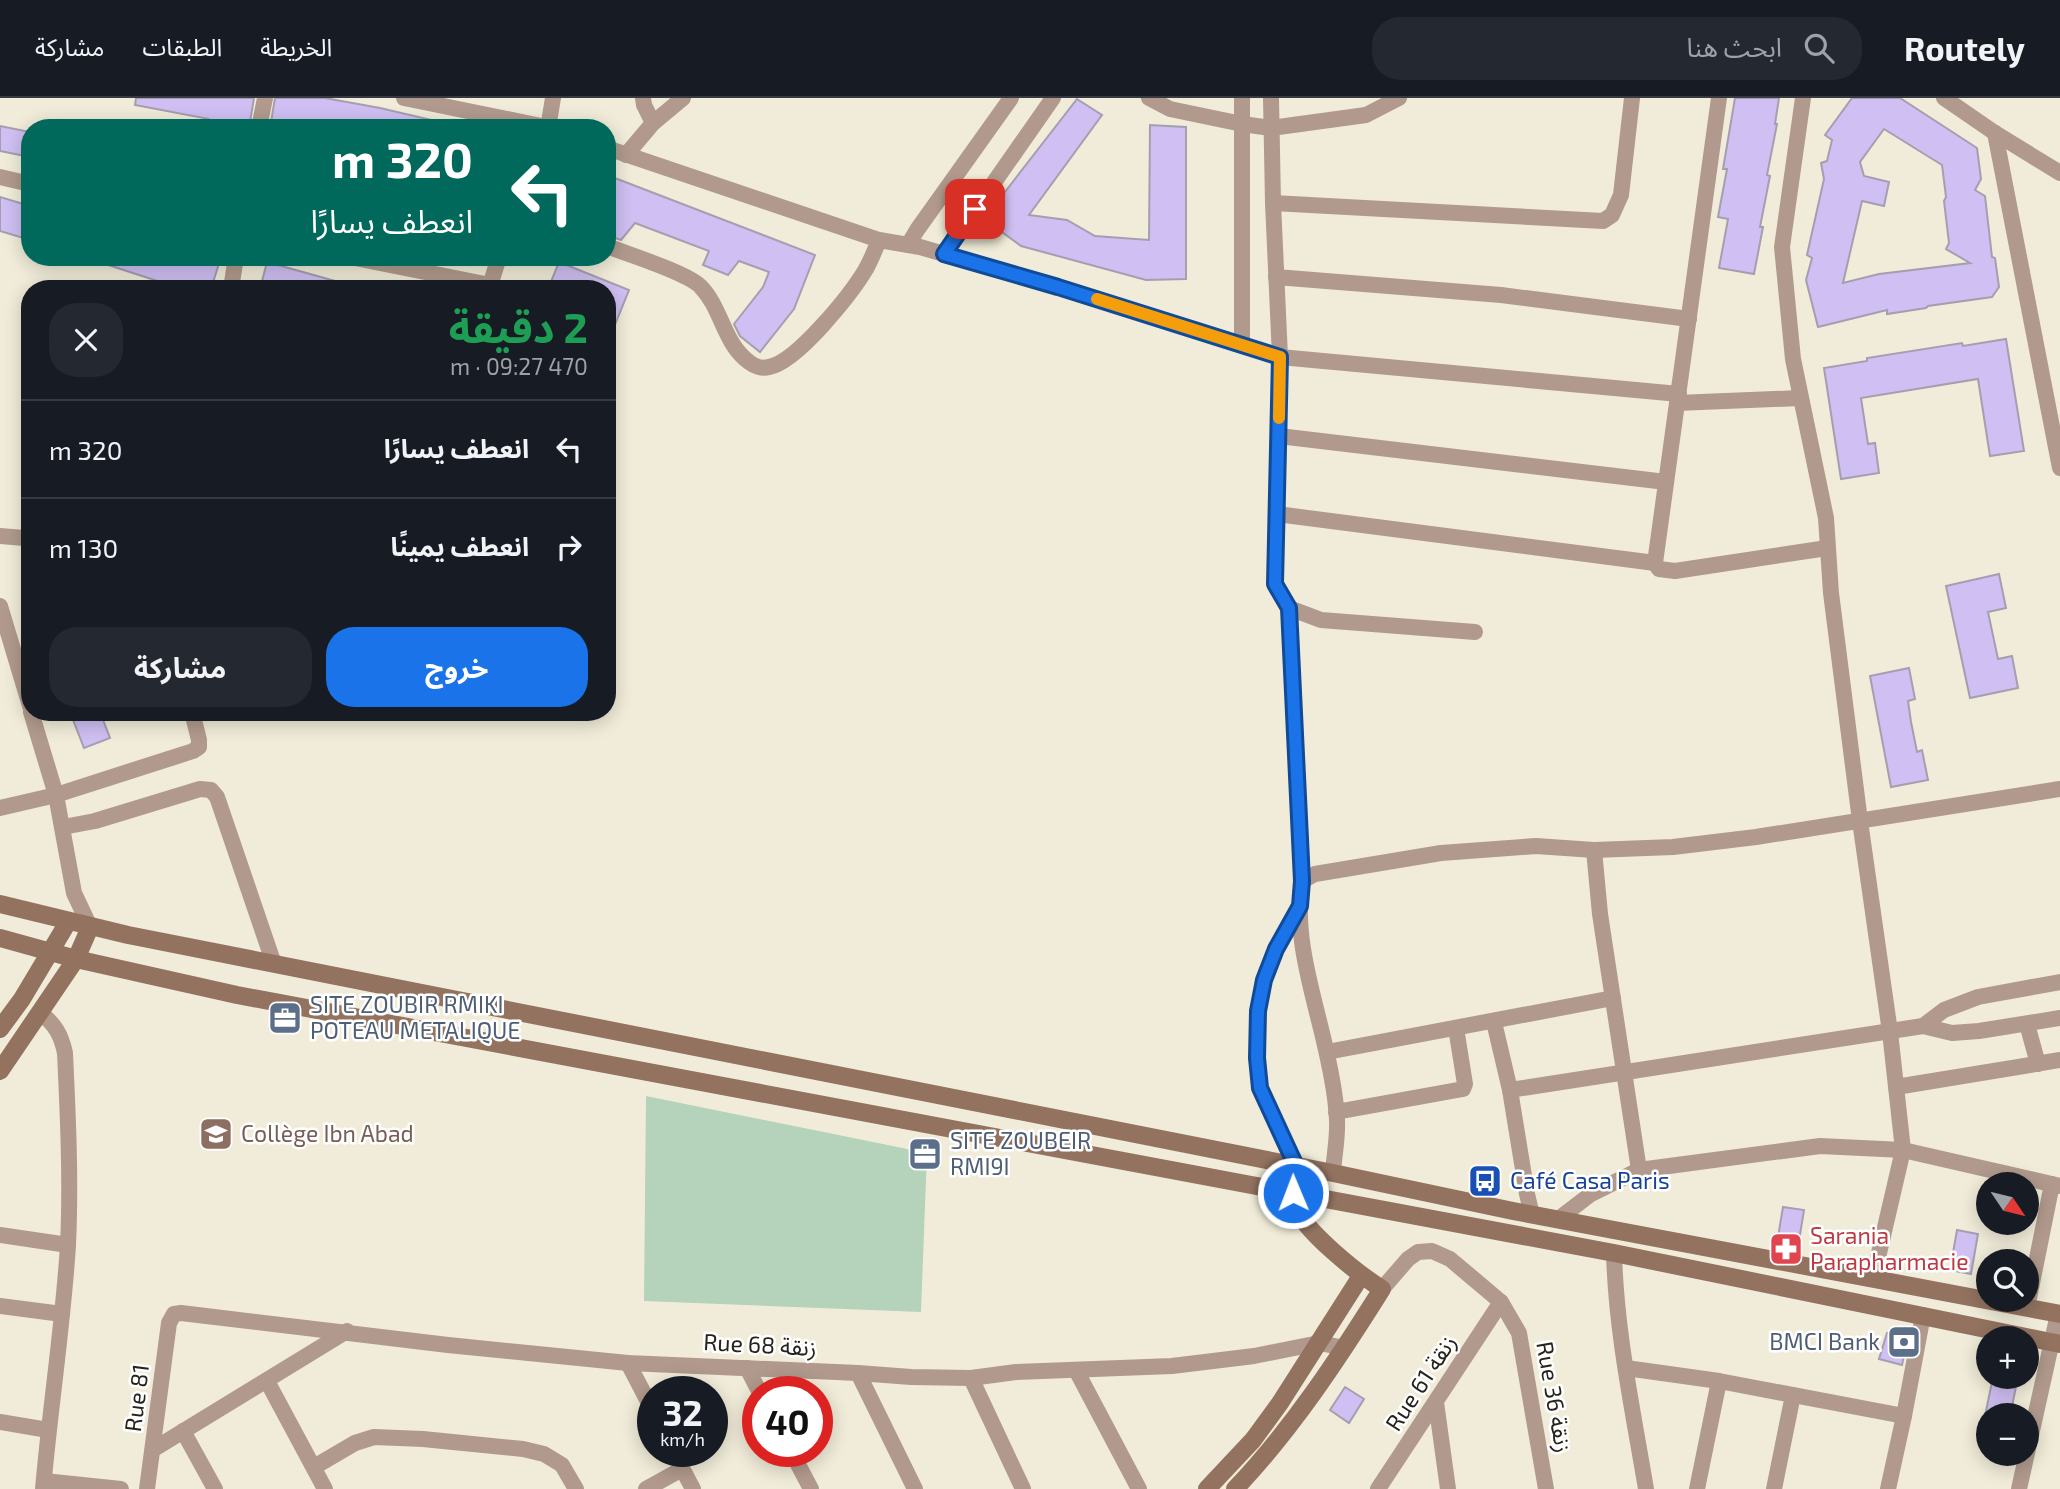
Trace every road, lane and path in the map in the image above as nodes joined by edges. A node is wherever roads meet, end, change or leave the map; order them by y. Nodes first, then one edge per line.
1 (265, 98) edge
2 (404, 98) edge
3 (553, 98) edge
4 (643, 98) edge
5 (683, 98) edge
6 (1011, 98) edge
7 (1053, 98) edge
8 (1149, 98) edge
9 (1242, 98) edge
10 (1271, 98) edge
11 (1399, 98) edge
12 (1632, 98) edge
13 (1719, 98) edge
14 (1803, 98) edge
15 (1944, 98) edge
16 (445, 102) edge
17 (261, 119) edge
18 (516, 119) edge
19 (550, 119) edge
20 (653, 123) junction
21 (1242, 124) junction
22 (1270, 128) junction
23 (1995, 133) junction
24 (616, 151) edge
25 (626, 155) junction
26 (2060, 173) edge
27 (0, 177) edge
28 (21, 182) edge
29 (1273, 203) junction
30 (879, 240) junction
31 (908, 245) junction
32 (616, 249) edge
33 (944, 254) junction
34 (392, 266) edge
35 (1276, 277) junction
36 (457, 280) edge
37 (1689, 318) junction
38 (1242, 345) junction
39 (1280, 357) junction
40 (1800, 398) junction
41 (1678, 399) junction
42 (1279, 436) junction
43 (2060, 468) edge
44 (1666, 482) junction
45 (1277, 514) junction
46 (0, 536) edge
47 (21, 538) edge
48 (1827, 548) junction
49 (1654, 563) junction
50 (0, 606) edge
51 (1289, 608) junction
52 (1475, 632) dead end
53 (21, 676) edge
54 (35, 721) edge
55 (194, 721) edge
56 (2060, 789) edge
57 (56, 794) junction
58 (0, 808) edge
59 (1860, 821) junction
60 (63, 827) junction
61 (1594, 850) junction
62 (1302, 881) junction
63 (74, 893) junction
64 (0, 904) edge
65 (1300, 906) junction
66 (68, 922) junction
67 (90, 927) junction
68 (0, 938) edge
69 (52, 952) junction
70 (76, 959) junction
71 (274, 964) junction
72 (2060, 982) edge
73 (1613, 998) junction
74 (41, 1013) junction
75 (2060, 1018) edge
76 (1494, 1022) junction
77 (2027, 1024) junction
78 (1923, 1026) junction
79 (1456, 1028) junction
80 (0, 1030) edge
81 (1890, 1032) junction
82 (1327, 1052) junction
83 (2060, 1060) edge
84 (2038, 1064) junction
85 (0, 1071) edge
86 (1624, 1073) junction
87 (1896, 1087) junction
88 (1510, 1090) junction
89 (1336, 1112) junction
90 (1903, 1150) junction
91 (1296, 1166) junction
92 (1639, 1170) junction
93 (1333, 1173) junction
94 (2056, 1185) edge
95 (1293, 1193) junction
96 (1532, 1215) junction
97 (1557, 1220) junction
98 (0, 1235) edge
99 (68, 1245) junction
100 (1614, 1253) junction
101 (2039, 1257) edge
102 (1361, 1276) junction
103 (1873, 1279) junction
104 (1382, 1289) junction
105 (1976, 1298) edge
106 (1501, 1302) junction
107 (0, 1306) edge
108 (2039, 1310) edge
109 (62, 1314) junction
110 (174, 1314) joint
111 (2059, 1314) edge
112 (1923, 1315) junction
113 (346, 1331) junction
114 (1319, 1343) junction
115 (2056, 1343) edge
116 (1345, 1348) junction
117 (628, 1363) junction
118 (747, 1368) junction
119 (1626, 1368) junction
120 (1076, 1370) junction
121 (858, 1373) junction
122 (751, 1376) edge
123 (971, 1378) junction
124 (637, 1380) edge
125 (267, 1381) junction
126 (1719, 1381) junction
127 (1793, 1395) junction
128 (1436, 1402) junction
129 (1905, 1416) junction
130 (0, 1422) edge
131 (48, 1430) junction
132 (183, 1431) junction
133 (154, 1449) junction
134 (314, 1467) junction
135 (799, 1467) edge
136 (682, 1469) joint
137 (44, 1485) edge
138 (121, 1489) edge
139 (148, 1489) edge
140 (215, 1489) edge
141 (326, 1489) edge
142 (576, 1489) edge
143 (646, 1489) edge
144 (693, 1489) edge
145 (811, 1489) edge
146 (915, 1489) edge
147 (1023, 1489) edge
148 (1139, 1489) edge
149 (1207, 1489) edge
150 (1235, 1489) edge
151 (1378, 1489) edge
152 (1448, 1489) edge
153 (1546, 1489) edge
154 (1646, 1489) edge
155 (1697, 1489) edge
156 (1774, 1489) edge
157 (1888, 1489) edge
158 (2019, 1489) edge

1 - 17 street
2 - 16 street
3 - 19 street
4 - 20 street
5 - 20 street
6 - 31 street
7 - 33 street
8 - 21 street
9 - 21 street
10 - 22 street
11 - 22 street
12 - 29 street
13 - 37 street
14 - 40 street
15 - 23 street
16 - 18 street
20 - 25 street
21 - 22 street
21 - 38 street
22 - 29 street
23 - 26 street
23 - 43 street
24 - 25 street
25 - 30 street
27 - 28 street
29 - 35 street
30 - 31 street
30 - 32 street
31 - 33 street
33 - 38 street
34 - 36 street
35 - 37 street
35 - 39 street
37 - 41 street
38 - 39 street
39 - 41 street
39 - 42 street
40 - 41 street
40 - 48 street
41 - 44 street
42 - 44 street
42 - 45 street
44 - 49 street
45 - 49 street
45 - 51 street
46 - 47 street
48 - 49 street
48 - 59 street
50 - 53 street
51 - 52 street
51 - 62 street
54 - 57 street
55 - 57 street
56 - 59 street
57 - 58 street
57 - 60 street
59 - 61 street
59 - 81 street
60 - 63 street
60 - 71 street
61 - 62 street
61 - 73 street
62 - 65 street
63 - 66 street
63 - 67 street
64 - 66 main road
65 - 82 street
65 - 91 street
66 - 67 main road
66 - 69 main road
67 - 70 main road
67 - 71 main road
68 - 69 main road
69 - 70 main road
69 - 80 main road
70 - 74 main road
70 - 95 main road
71 - 91 main road
72 - 78 street
73 - 76 street
73 - 86 street
74 - 85 main road
74 - 99 street
75 - 77 street
76 - 79 street
76 - 88 street
77 - 78 street
77 - 84 street
78 - 81 street
79 - 82 street
79 - 89 street
81 - 86 street
81 - 87 street
82 - 89 street
83 - 84 street
84 - 87 street
86 - 88 street
86 - 92 street
87 - 90 street
88 - 96 street
89 - 93 street
90 - 92 street
90 - 94 street
90 - 103 street
91 - 93 main road
91 - 95 main road
92 - 97 street
93 - 96 main road
94 - 101 street
95 - 100 main road
95 - 102 main road
96 - 97 main road
97 - 103 main road
98 - 99 street
99 - 109 street
100 - 112 main road
100 - 119 street
102 - 104 main road
102 - 114 main road
103 - 105 main road
104 - 106 street, Rue 36 زنقة
104 - 116 main road
106 - 128 street, Rue 61 زنقة
106 - 153 street, Rue 36 زنقة
107 - 109 street
108 - 111 main road
109 - 131 street
110 - 113 street, Rue 68 زنقة
110 - 133 street, Rue 81
111 - 115 street
112 - 115 main road
112 - 129 street
113 - 117 street, Rue 68 زنقة
113 - 125 street
114 - 116 street, Rue 68 زنقة
114 - 120 street, Rue 68 زنقة
114 - 149 main road
115 - 158 street
116 - 150 main road
117 - 118 street, Rue 68 زنقة
117 - 124 street
118 - 121 street, Rue 68 زنقة
118 - 122 street
119 - 126 street
119 - 154 street
120 - 123 street, Rue 68 زنقة
120 - 148 street
121 - 123 street, Rue 68 زنقة
121 - 146 street
123 - 147 street
125 - 132 street
125 - 134 street
126 - 127 street
126 - 155 street
127 - 129 street
127 - 156 street
128 - 151 street, Rue 61 زنقة
128 - 152 street
129 - 157 street
130 - 131 street
131 - 137 street
132 - 133 street
132 - 140 street
133 - 139 street, Rue 81
134 - 141 street
134 - 142 street
135 - 145 street
136 - 143 street
136 - 144 street
137 - 138 street

